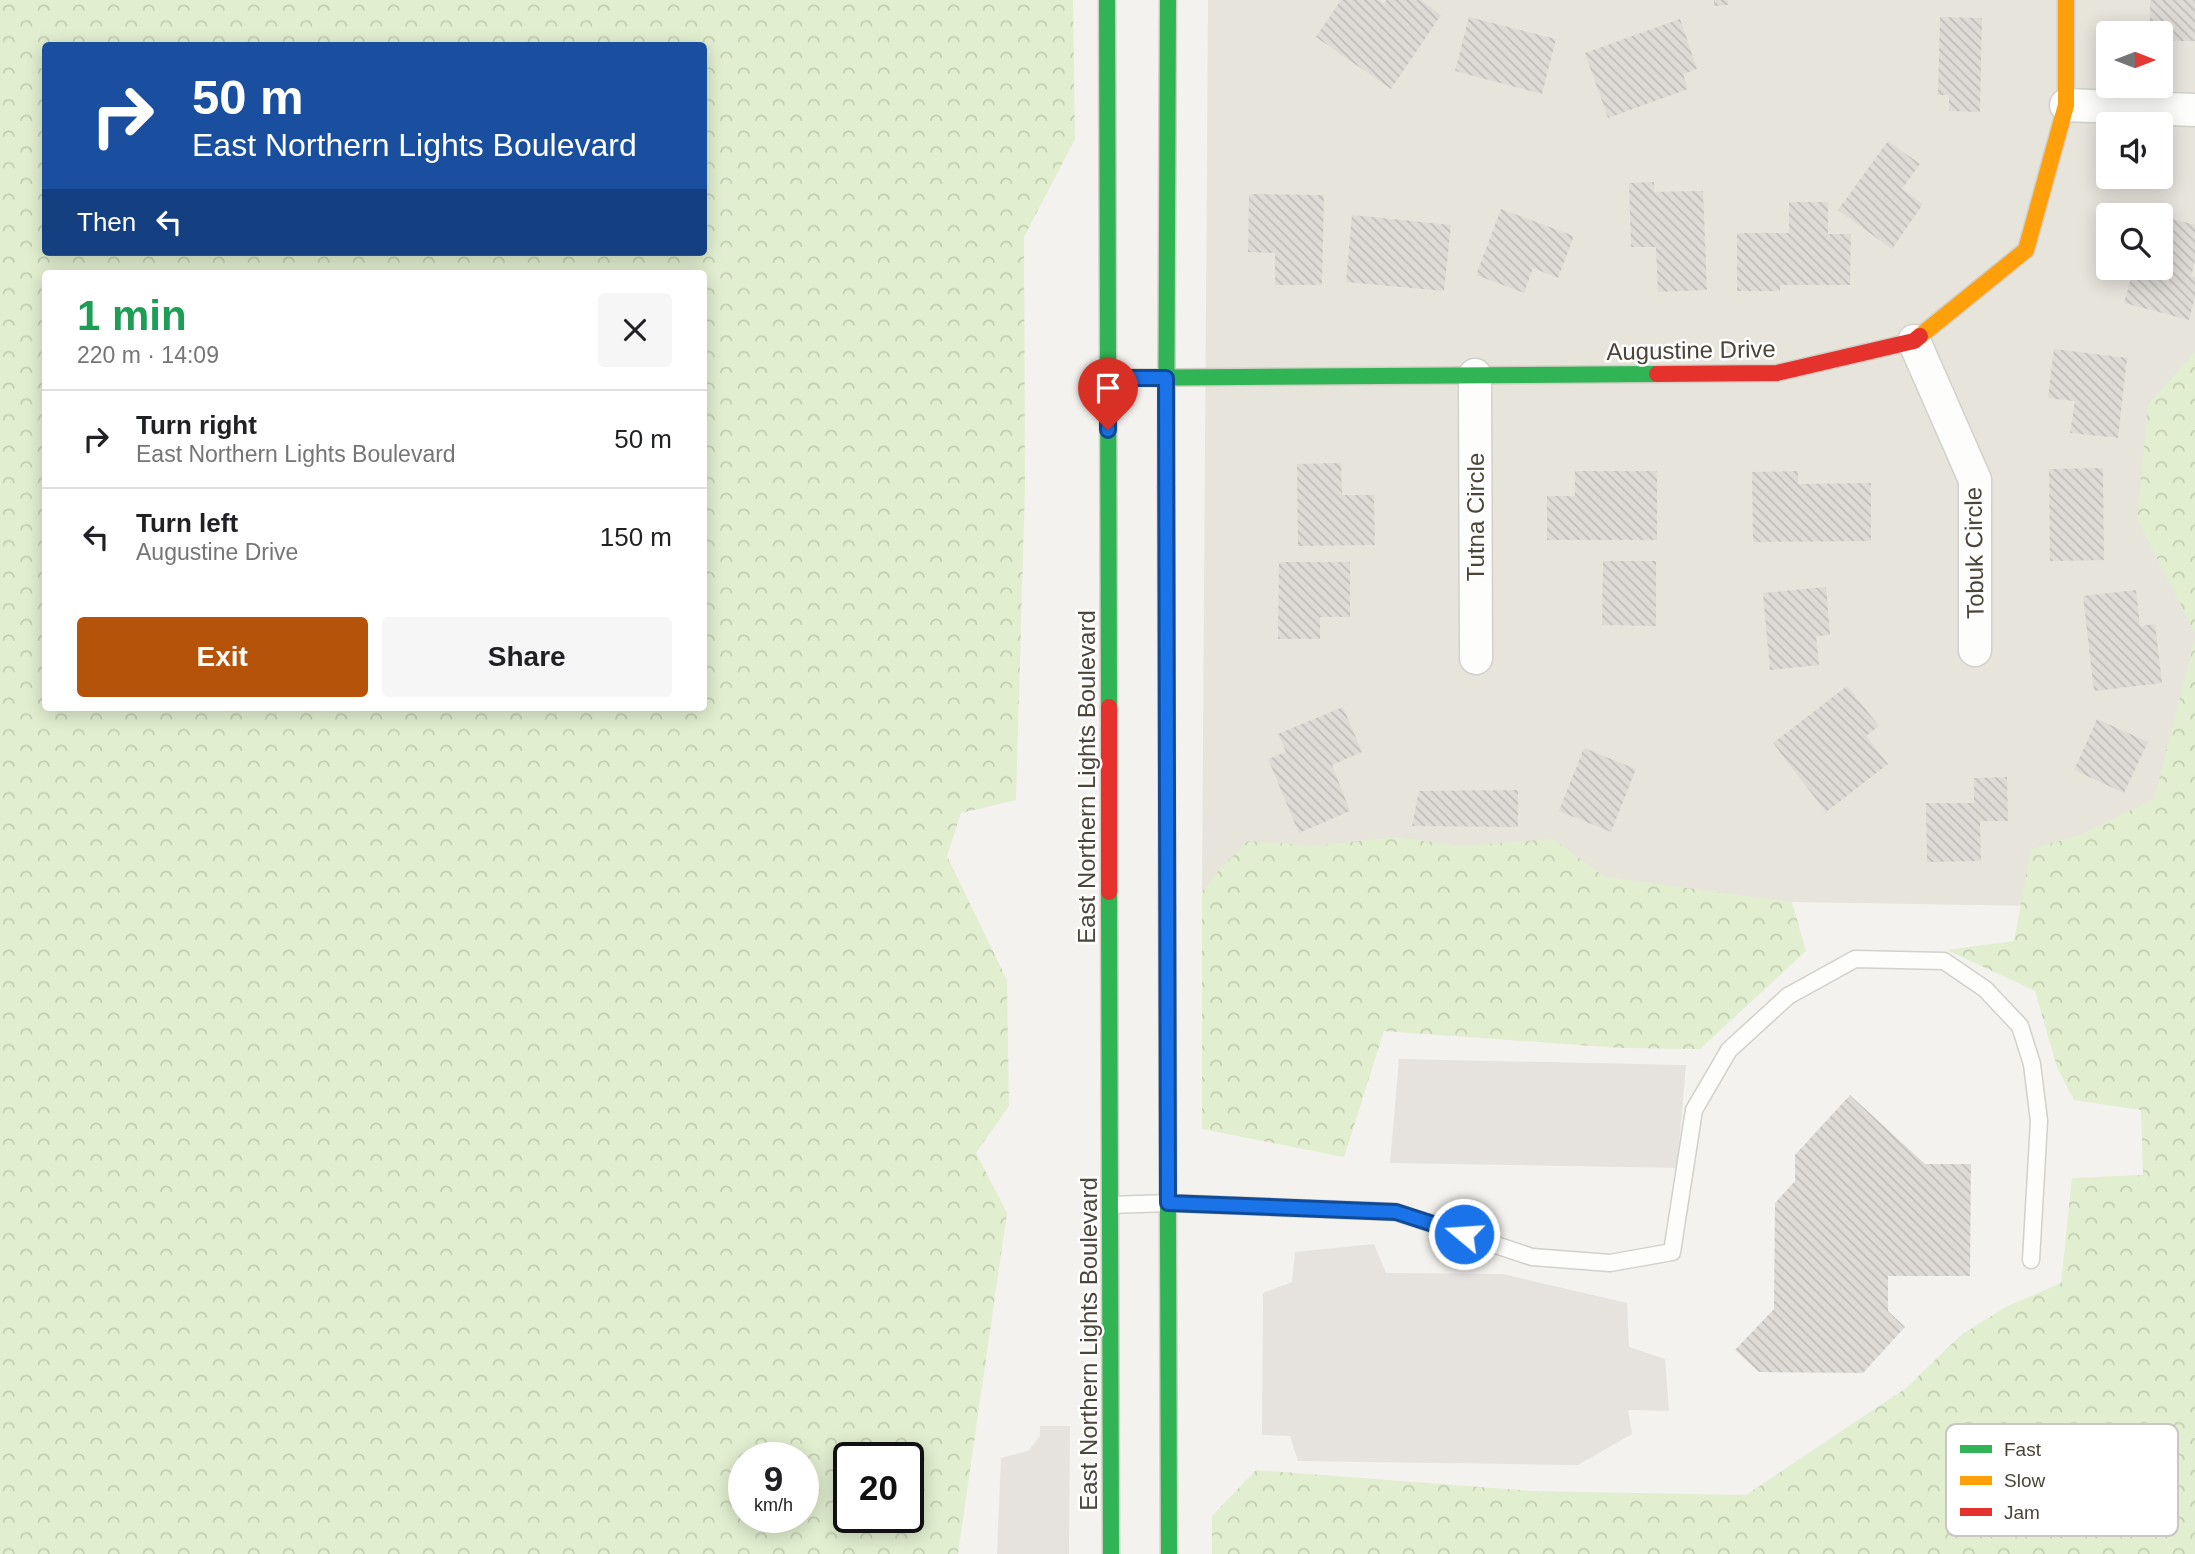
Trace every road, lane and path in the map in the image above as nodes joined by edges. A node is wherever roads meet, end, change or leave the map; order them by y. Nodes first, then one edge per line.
1 (1107, 0) edge
2 (1168, 0) edge
3 (2066, 0) edge
4 (2066, 105) junction
5 (2195, 110) edge
6 (1914, 341) junction
7 (1475, 375) junction
8 (1108, 378) junction
9 (1166, 378) junction
10 (1976, 650) dead end
11 (1476, 658) dead end
12 (1168, 1203) junction
13 (1110, 1205) junction
14 (2031, 1260) dead end
15 (1111, 1554) edge
16 (1169, 1554) edge

1 - 8 main road, East Northern Lights Boulevard
2 - 9 main road
3 - 4 main road, Augustine Drive
4 - 5 street
4 - 6 main road, Augustine Drive
6 - 7 main road, Augustine Drive
6 - 10 street, Tobuk Circle
7 - 9 main road, Augustine Drive
7 - 11 street, Tutna Circle
8 - 9 main road, Augustine Drive
8 - 13 main road, East Northern Lights Boulevard
9 - 12 main road
12 - 13 lane
12 - 14 lane
12 - 16 main road
13 - 15 main road, East Northern Lights Boulevard

